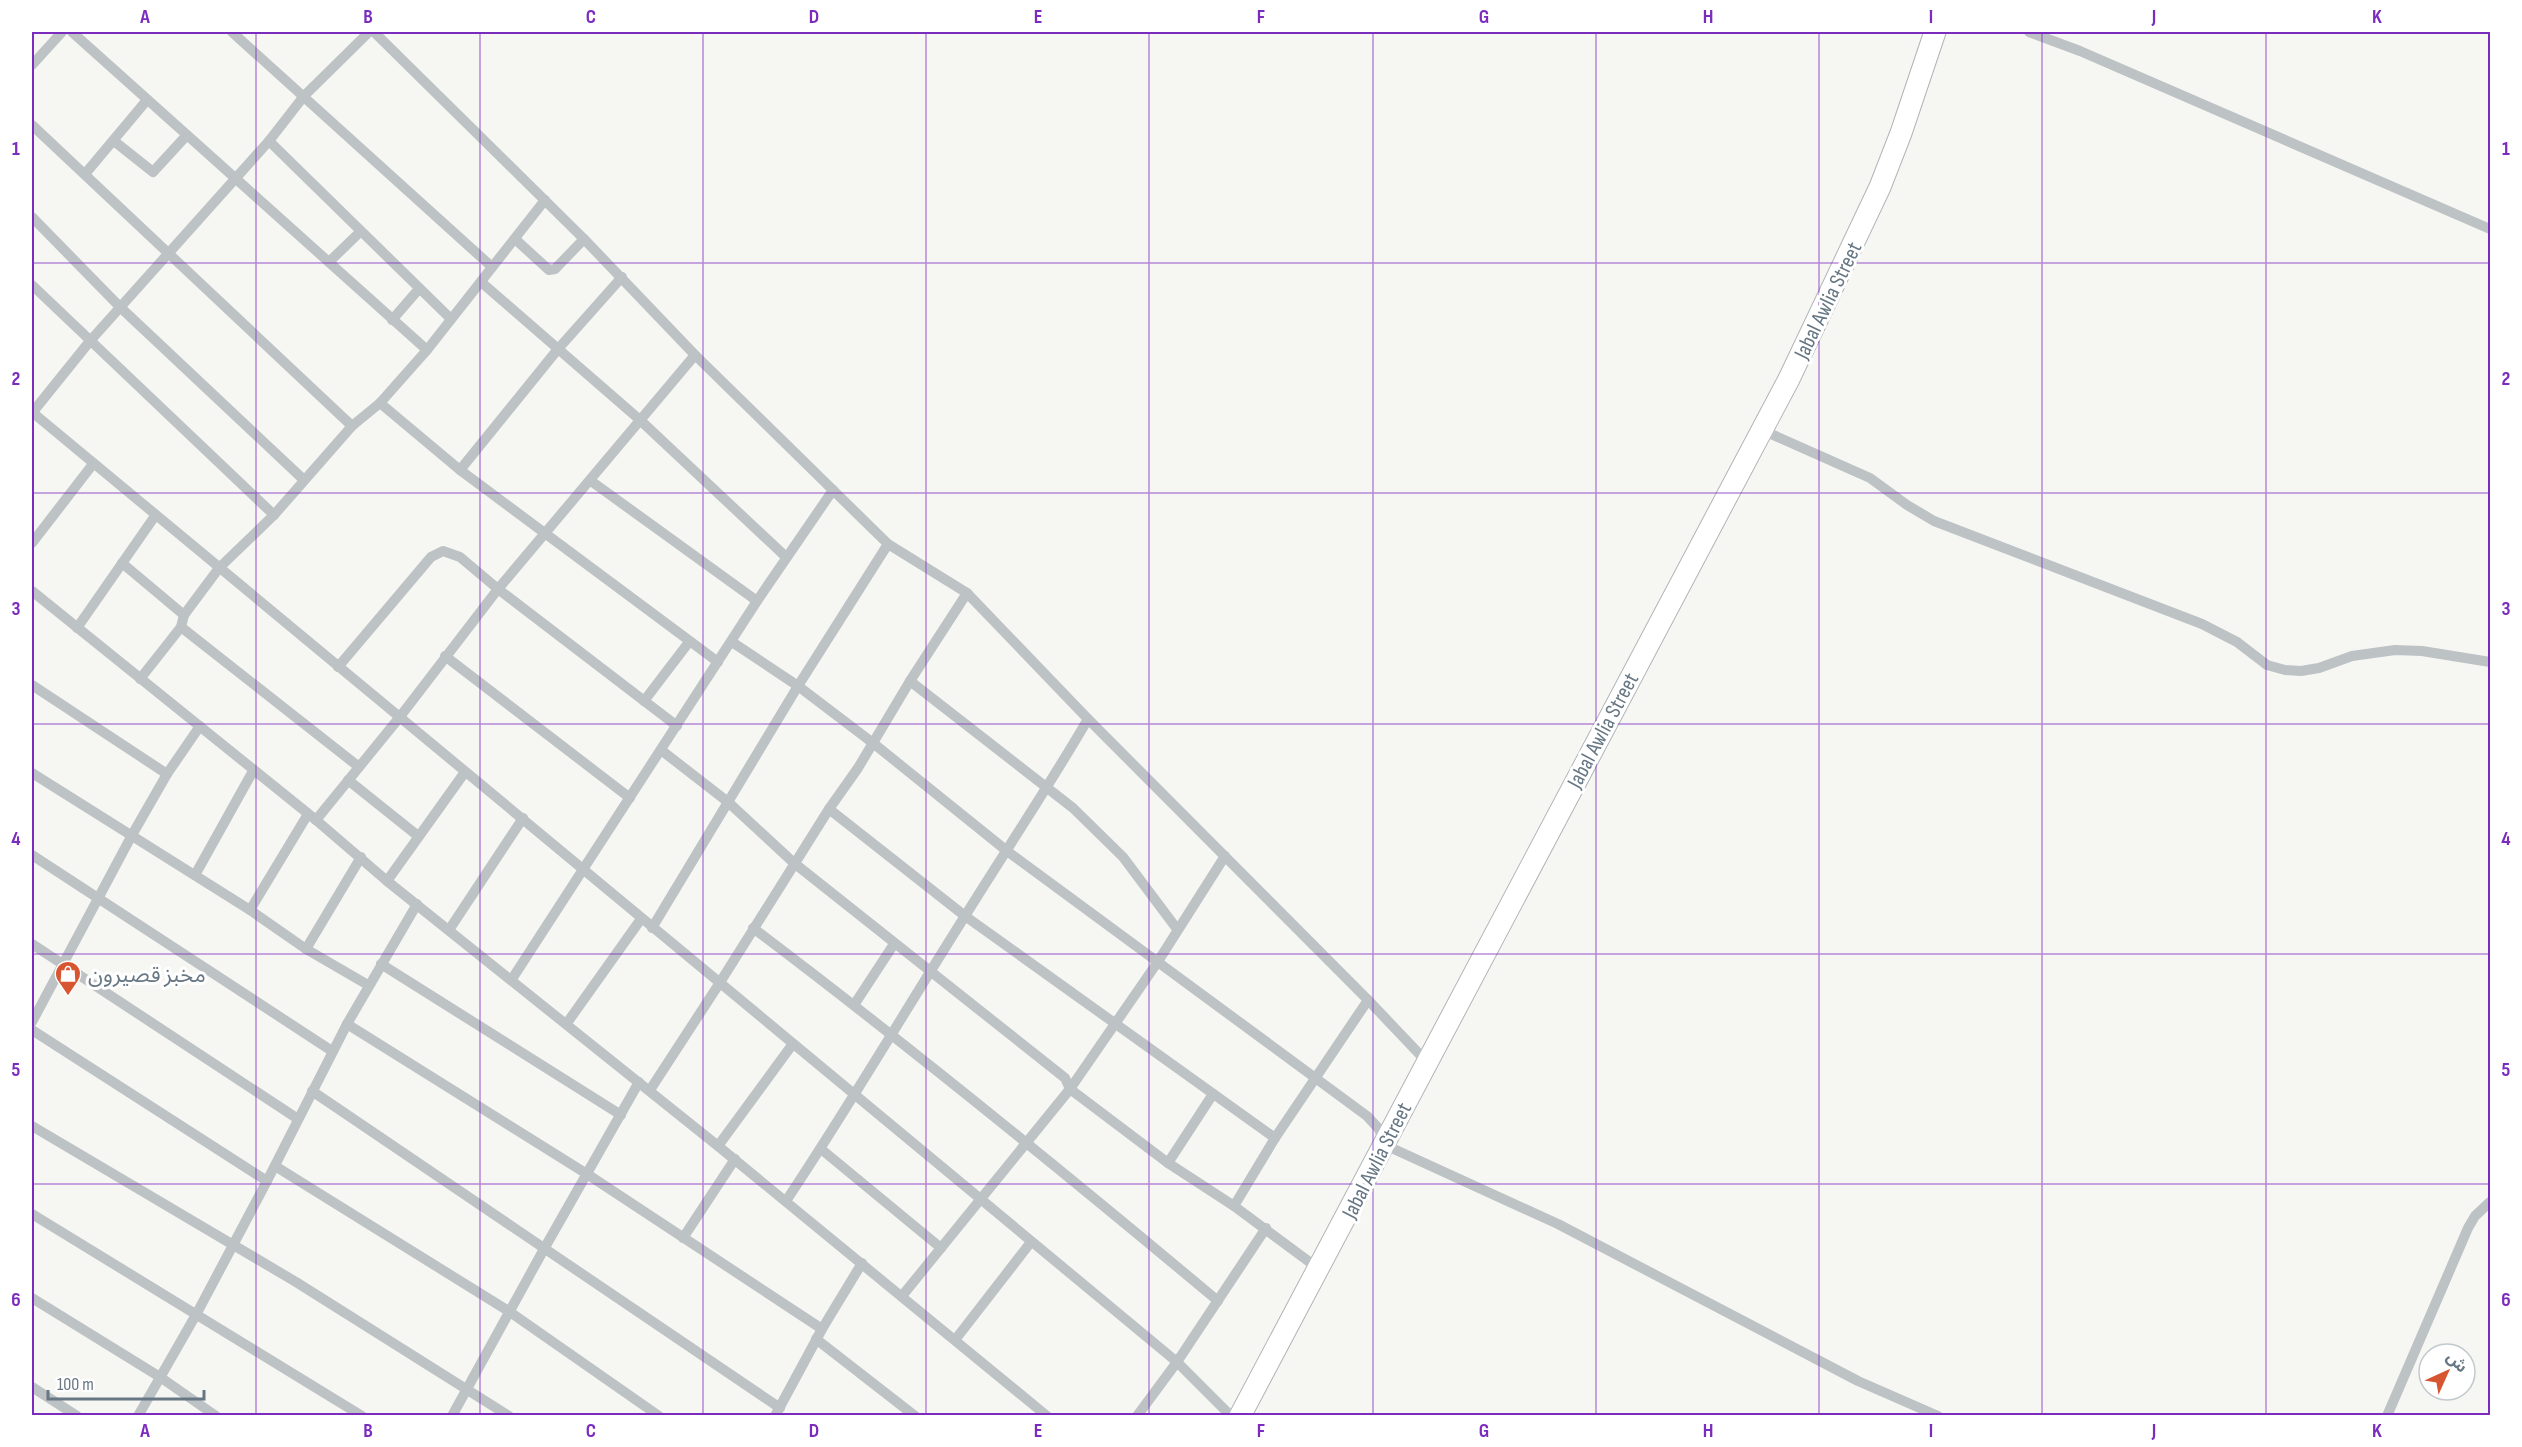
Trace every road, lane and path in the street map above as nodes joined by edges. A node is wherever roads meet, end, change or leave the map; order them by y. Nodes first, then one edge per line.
1 (62, 32) edge
2 (72, 32) edge
3 (232, 32) edge
4 (369, 32) edge
5 (374, 32) edge
6 (1935, 32) edge
7 (2029, 32) edge
8 (32, 65) edge
9 (304, 96) junction
10 (147, 100) junction
11 (32, 125) edge
12 (186, 135) junction
13 (114, 141) junction
14 (269, 141) junction
15 (85, 174) junction
16 (234, 178) junction
17 (545, 200) junction
18 (32, 217) edge
19 (2490, 229) edge
20 (360, 232) junction
21 (515, 238) junction
22 (584, 239) junction
23 (168, 254) junction
24 (328, 262) junction
25 (492, 267) junction
26 (622, 277) junction
27 (481, 282) junction
28 (32, 285) edge
29 (418, 290) junction
30 (120, 308) junction
31 (392, 320) junction
32 (452, 320) junction
33 (90, 341) junction
34 (558, 349) junction
35 (427, 350) junction
36 (695, 355) junction
37 (380, 403) junction
38 (33, 416) edge
39 (640, 420) junction
40 (352, 426) junction
41 (1762, 430) junction
42 (93, 464) junction
43 (460, 470) junction
44 (304, 480) junction
45 (591, 481) junction
46 (833, 490) junction
47 (274, 515) junction
48 (155, 516) junction
49 (544, 534) junction
50 (32, 543) edge
51 (888, 544) junction
52 (786, 557) junction
53 (122, 563) junction
54 (219, 568) junction
55 (498, 589) junction
56 (32, 591) edge
57 (967, 592) junction
58 (757, 601) junction
59 (184, 615) junction
60 (181, 627) junction
61 (77, 628) junction
62 (689, 642) junction
63 (732, 642) junction
64 (445, 656) junction
65 (718, 662) junction
66 (2490, 662) edge
67 (338, 667) junction
68 (140, 679) junction
69 (910, 681) junction
70 (32, 685) edge
71 (798, 686) junction
72 (644, 701) junction
73 (399, 718) junction
74 (1089, 719) junction
75 (200, 726) junction
76 (677, 726) junction
77 (873, 743) junction
78 (661, 750) junction
79 (359, 767) junction
80 (253, 771) junction
81 (465, 772) junction
82 (32, 773) edge
83 (167, 774) junction
84 (348, 780) junction
85 (1047, 790) junction
86 (630, 798) junction
87 (728, 802) junction
88 (829, 808) junction
89 (312, 817) junction
90 (523, 818) junction
91 (132, 835) junction
92 (417, 836) junction
93 (1007, 852) junction
94 (32, 855) edge
95 (1225, 856) junction
96 (361, 857) junction
97 (794, 863) junction
98 (583, 870) junction
99 (195, 875) junction
100 (387, 881) junction
101 (100, 898) junction
102 (417, 904) junction
103 (250, 910) junction
104 (965, 916) junction
105 (641, 919) junction
106 (652, 928) junction
107 (753, 928) junction
108 (1177, 928) junction
109 (449, 930) junction
110 (32, 944) edge
111 (894, 944) junction
112 (306, 949) junction
113 (1157, 963) junction
114 (62, 964) junction
115 (381, 964) junction
116 (930, 972) junction
117 (512, 979) junction
118 (719, 984) junction
119 (368, 985) junction
120 (1368, 1000) junction
121 (854, 1005) junction
122 (32, 1022) edge
123 (567, 1023) junction
124 (347, 1024) junction
125 (1115, 1024) junction
126 (32, 1030) edge
127 (892, 1034) junction
128 (792, 1045) junction
129 (332, 1051) junction
130 (1426, 1061) junction
131 (1315, 1079) junction
132 (639, 1082) junction
133 (1070, 1089) junction
134 (312, 1090) junction
135 (650, 1090) junction
136 (854, 1095) junction
137 (1213, 1095) junction
138 (621, 1115) junction
139 (298, 1119) junction
140 (32, 1125) edge
141 (1275, 1138) junction
142 (1028, 1142) junction
143 (1386, 1145) junction
144 (718, 1146) junction
145 (821, 1149) junction
146 (735, 1159) junction
147 (1168, 1163) junction
148 (274, 1166) junction
149 (587, 1174) junction
150 (267, 1182) junction
151 (981, 1200) junction
152 (786, 1201) junction
153 (2490, 1202) edge
154 (1234, 1206) junction
155 (32, 1214) edge
156 (1266, 1228) junction
157 (683, 1238) junction
158 (1031, 1242) junction
159 (232, 1246) junction
160 (941, 1248) junction
161 (544, 1249) junction
162 (862, 1263) junction
163 (1319, 1269) junction
164 (902, 1296) junction
165 (32, 1298) edge
166 (1218, 1300) junction
167 (510, 1312) junction
168 (197, 1313) junction
169 (822, 1329) junction
170 (816, 1339) junction
171 (955, 1340) junction
172 (1177, 1362) junction
173 (160, 1377) junction
174 (32, 1387) edge
175 (468, 1389) junction
176 (777, 1412) edge
177 (77, 1416) edge
178 (138, 1416) edge
179 (216, 1416) edge
180 (362, 1416) edge
181 (452, 1416) edge
182 (509, 1416) edge
183 (659, 1416) edge
184 (915, 1416) edge
185 (1047, 1416) edge
186 (1137, 1416) edge
187 (1231, 1416) edge
188 (1240, 1416) edge
189 (1938, 1416) edge
190 (2387, 1416) edge

1 - 8 street
2 - 10 street
3 - 9 street
4 - 9 street
5 - 17 street
6 - 41 highway, Jabal Awlia Street
7 - 19 street
9 - 14 street
9 - 25 street
10 - 12 street
10 - 13 street
11 - 15 street
12 - 13 street
12 - 16 street
13 - 15 street
14 - 16 street
14 - 20 street
15 - 23 street
16 - 23 street
16 - 24 street
17 - 21 street
17 - 22 street
18 - 30 street
20 - 24 street
20 - 29 street
21 - 22 street
21 - 25 street
22 - 26 street
23 - 30 street
23 - 40 street
24 - 31 street
25 - 27 street
26 - 34 street
26 - 36 street
27 - 32 street
27 - 34 street
28 - 33 street
29 - 31 street
29 - 32 street
30 - 33 street
30 - 44 street
31 - 35 street
32 - 35 street
33 - 38 street
33 - 47 street
34 - 39 street
34 - 43 street
35 - 37 street
36 - 39 street
36 - 46 street
37 - 40 street
37 - 43 street
38 - 42 street
39 - 45 street
39 - 52 street
40 - 44 street
41 - 66 street
41 - 130 highway, Jabal Awlia Street
42 - 48 street
42 - 50 street
43 - 49 street
44 - 47 street
45 - 49 street
45 - 58 street
46 - 51 street
46 - 52 street
47 - 54 street
48 - 53 street
48 - 54 street
49 - 55 street
49 - 62 street
51 - 57 street
51 - 71 street
52 - 58 street
53 - 59 street
53 - 61 street
54 - 59 street
54 - 67 street
55 - 64 street
55 - 67 street
55 - 72 street
56 - 61 street
57 - 69 street
57 - 74 street
58 - 63 street
59 - 60 street
60 - 68 street
60 - 79 street
61 - 68 street
62 - 65 street
62 - 72 street
63 - 65 street
63 - 71 street
64 - 73 street
64 - 86 street
65 - 76 street
67 - 73 street
68 - 75 street
69 - 77 street
69 - 85 street
70 - 83 street
71 - 77 street
71 - 87 street
72 - 76 street
73 - 79 street
73 - 81 street
74 - 85 street
74 - 95 street
75 - 80 street
75 - 83 street
76 - 78 street
77 - 88 street
77 - 93 street
78 - 86 street
78 - 87 street
79 - 84 street
80 - 89 street
80 - 99 street
81 - 90 street
81 - 92 street
82 - 91 street
83 - 91 street
84 - 89 street
84 - 92 street
85 - 93 street
85 - 108 street
86 - 98 street
87 - 97 street
87 - 106 street
88 - 97 street
88 - 104 street
89 - 96 street
89 - 103 street
90 - 98 street
90 - 109 street
91 - 99 street
91 - 101 street
92 - 100 street
93 - 104 street
93 - 113 street
94 - 101 street
95 - 108 street
95 - 120 street
96 - 100 street
96 - 112 street
97 - 107 street
97 - 111 street
98 - 105 street
98 - 117 street
99 - 103 street
100 - 102 street
101 - 114 street
101 - 129 street
102 - 109 street
102 - 115 street
103 - 112 street
104 - 116 street
104 - 125 street
105 - 106 street
105 - 123 street
106 - 118 street
107 - 118 street
107 - 121 street
108 - 113 street
109 - 117 street
110 - 114 street
111 - 116 street
111 - 121 street
112 - 119 street
113 - 125 street
113 - 131 street
114 - 122 street
114 - 139 street
115 - 119 street
115 - 138 street
116 - 127 street
116 - 133 street
117 - 123 street
118 - 128 street
118 - 135 street
119 - 124 street
120 - 130 street
120 - 131 street
121 - 127 street
123 - 132 street
124 - 129 street
124 - 149 street
125 - 133 street
125 - 137 street
126 - 150 street
127 - 136 street
127 - 142 street
128 - 136 street
128 - 144 street
129 - 134 street
130 - 143 highway, Jabal Awlia Street
131 - 141 street
131 - 143 street
132 - 135 street
132 - 138 street
133 - 142 street
133 - 147 street
134 - 139 street
134 - 161 street
135 - 144 street
136 - 145 street
136 - 151 street
137 - 141 street
137 - 147 street
138 - 149 street
139 - 148 street
140 - 159 street
141 - 154 street
142 - 151 street
142 - 166 street
143 - 163 highway, Jabal Awlia Street
143 - 189 street
144 - 146 street
145 - 152 street
145 - 160 street
146 - 152 street
146 - 157 street
147 - 154 street
148 - 150 street
148 - 167 street
149 - 157 street
149 - 161 street
150 - 159 street
151 - 158 street
151 - 160 street
152 - 162 street
153 - 190 street
154 - 156 street
155 - 168 street
156 - 163 street
156 - 166 street
157 - 169 street
158 - 171 street
158 - 172 street
159 - 168 street
159 - 175 street
160 - 164 street
161 - 167 street
161 - 176 street
162 - 164 street
162 - 169 street
163 - 188 highway, Jabal Awlia Street
164 - 171 street
165 - 173 street
166 - 172 street
167 - 175 street
167 - 183 street
168 - 173 street
168 - 180 street
169 - 170 street
170 - 176 street
170 - 184 street
171 - 185 street
172 - 186 street
172 - 187 street
173 - 178 street
173 - 179 street
174 - 177 street
175 - 181 street
175 - 182 street

